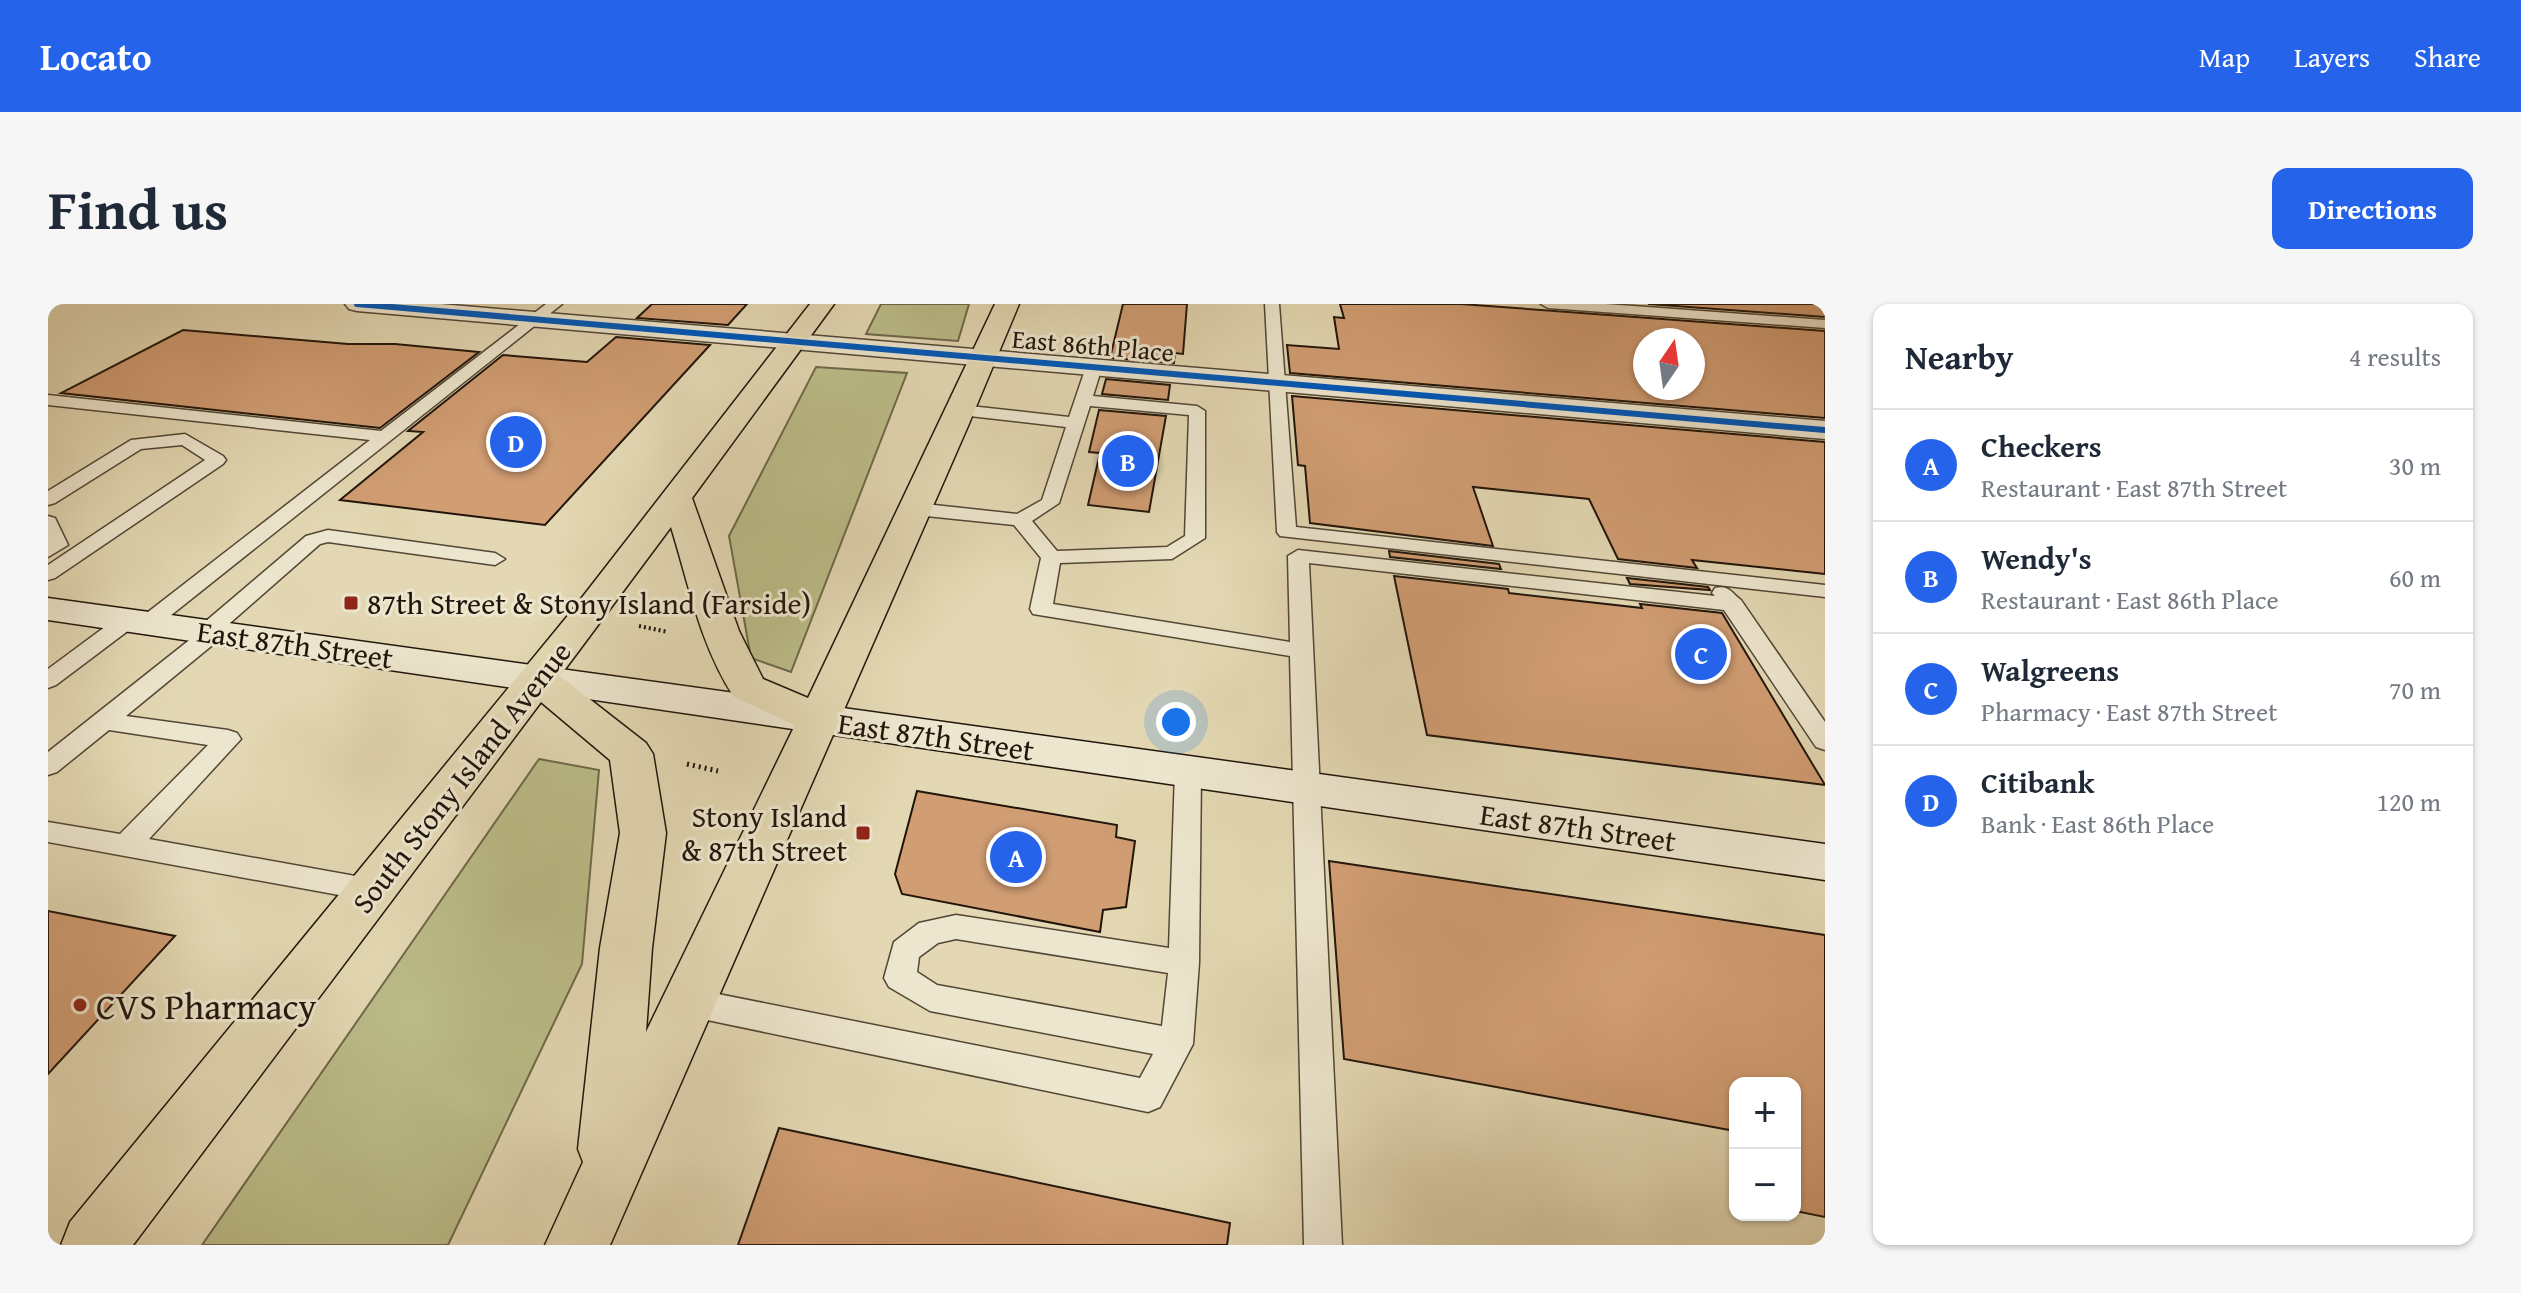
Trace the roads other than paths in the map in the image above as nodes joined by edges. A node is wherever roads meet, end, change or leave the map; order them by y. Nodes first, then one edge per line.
1 (357, 304) edge
2 (822, 304) edge
3 (1007, 304) edge
4 (1272, 304) edge
5 (1548, 304) edge
6 (545, 312) edge
7 (1825, 324) edge
8 (793, 341) junction
9 (983, 358) junction
10 (1094, 367) junction
11 (1277, 383) junction
12 (48, 400) edge
13 (1083, 400) junction
14 (961, 410) junction
15 (1076, 423) junction
16 (1825, 430) edge
17 (385, 437) junction
18 (48, 499) edge
19 (677, 499) junction
20 (916, 509) junction
21 (1020, 520) junction
22 (48, 522) edge
23 (48, 551) edge
24 (1051, 557) junction
25 (495, 559) dead end
26 (48, 574) edge
27 (1711, 578) junction
28 (1825, 591) edge
29 (1733, 605) junction
30 (48, 609) edge
31 (138, 622) junction
32 (210, 632) junction
33 (1301, 651) junction
34 (538, 679) junction
35 (48, 680) edge
36 (819, 719) junction
37 (104, 721) junction
38 (1825, 741) edge
39 (48, 766) edge
40 (1188, 772) junction
41 (1305, 788) junction
42 (48, 832) edge
43 (126, 846) junction
44 (1825, 862) edge
45 (372, 890) junction
46 (1184, 963) junction
47 (688, 1002) junction
48 (1177, 1044) junction
49 (606, 1181) junction
50 (93, 1245) edge
51 (577, 1245) edge
52 (1323, 1245) edge

1 - 6 street, East 86th Place
2 - 8 highway, South Stony Island Avenue
3 - 9 highway
4 - 11 lane
5 - 7 lane
6 - 8 street, East 86th Place
6 - 17 lane
8 - 9 street, East 86th Place
8 - 19 highway, South Stony Island Avenue
9 - 10 street, East 86th Place
9 - 14 highway
10 - 11 street, East 86th Place
10 - 13 lane
11 - 16 street, East 86th Place
11 - 27 lane
12 - 17 lane
13 - 15 lane
13 - 24 lane
14 - 15 lane
14 - 20 highway
15 - 21 lane
17 - 31 lane
18 - 26 lane
19 - 34 highway, South Stony Island Avenue
19 - 36 highway
20 - 21 lane
20 - 36 highway
21 - 24 lane
22 - 23 lane
24 - 33 lane
25 - 32 lane
27 - 28 lane
27 - 29 lane
29 - 33 lane
29 - 38 lane
30 - 31 street, East 87th Street
31 - 32 street, East 87th Street
31 - 35 lane
32 - 34 street, East 87th Street
32 - 37 lane
33 - 41 lane
34 - 36 street, East 87th Street
34 - 45 highway, South Stony Island Avenue
34 - 49 highway
36 - 40 street, East 87th Street
36 - 47 highway
37 - 39 lane
37 - 43 lane
40 - 41 street, East 87th Street
40 - 46 lane
41 - 44 street, East 87th Street
41 - 52 lane
42 - 43 lane
43 - 45 lane
45 - 50 highway, South Stony Island Avenue
46 - 48 lane
46 - 48 lane
47 - 48 lane
47 - 49 highway
49 - 51 highway

